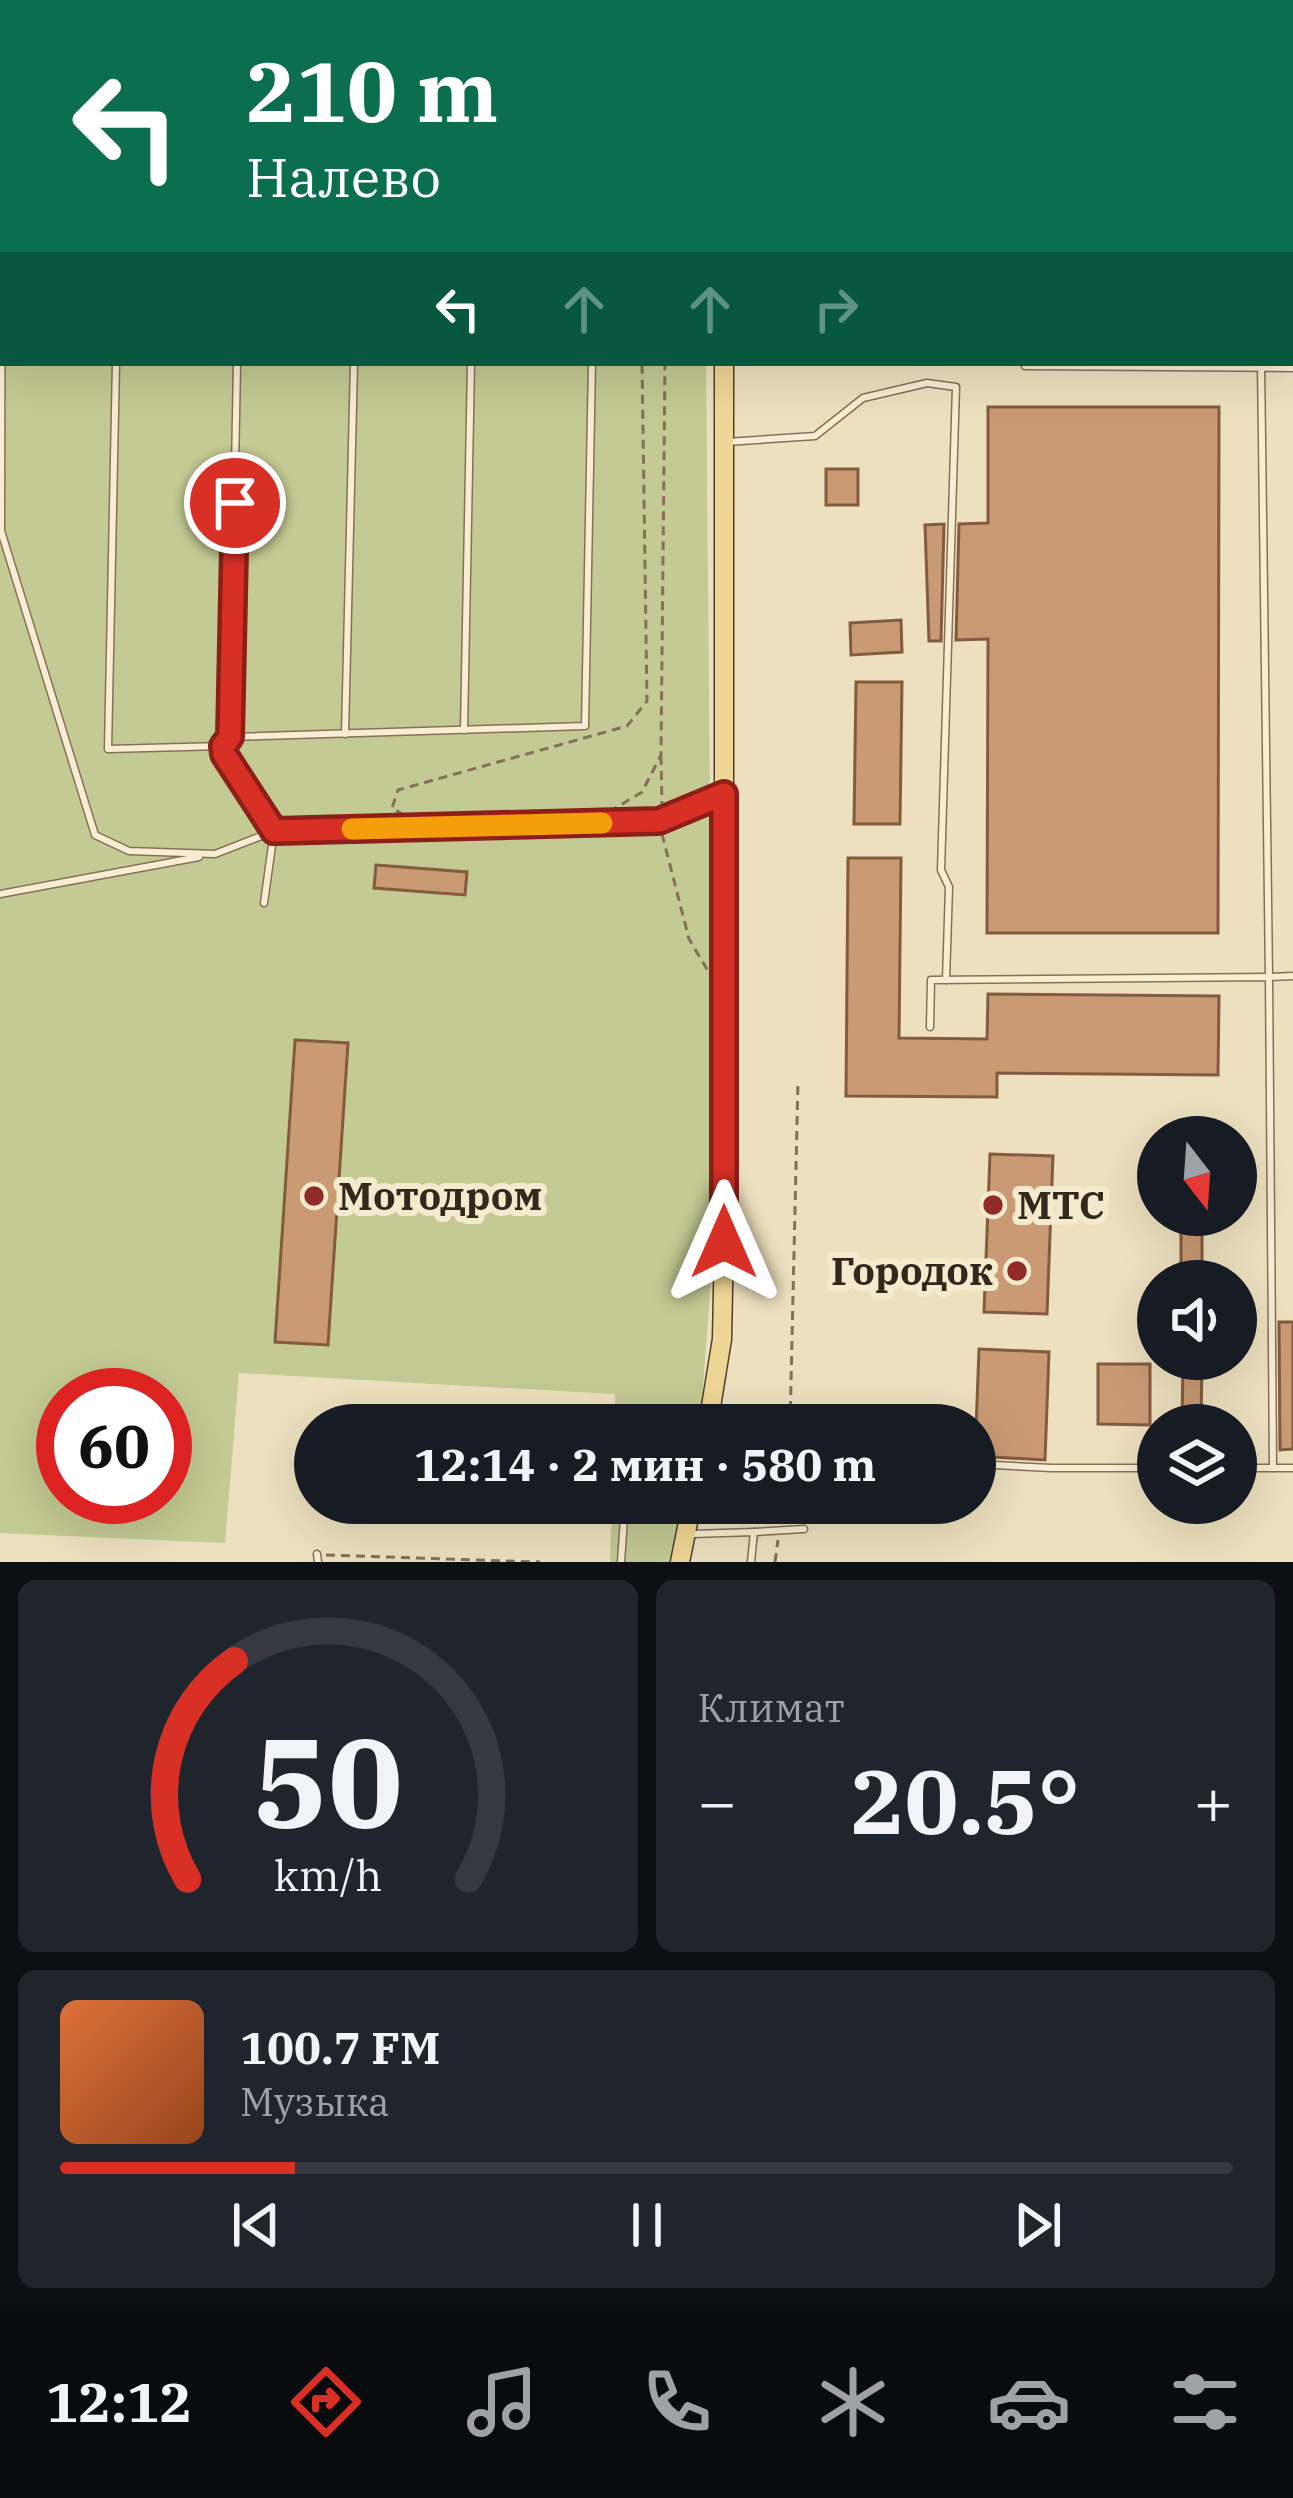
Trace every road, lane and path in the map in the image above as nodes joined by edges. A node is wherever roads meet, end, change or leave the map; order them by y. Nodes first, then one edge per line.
1 (1, 366) edge
2 (116, 366) edge
3 (237, 366) edge
4 (354, 366) edge
5 (472, 366) edge
6 (592, 366) edge
7 (642, 366) edge
8 (665, 366) edge
9 (724, 366) edge
10 (1025, 366) edge
11 (1261, 366) edge
12 (1293, 368) edge
13 (724, 442) junction
14 (0, 530) edge
15 (464, 730) junction
16 (345, 734) junction
17 (230, 737) junction
18 (223, 746) junction
19 (662, 754) junction
20 (724, 794) junction
21 (603, 816) dead end
22 (410, 819) dead end
23 (659, 821) junction
24 (274, 831) junction
25 (214, 854) junction
26 (0, 894) edge
27 (264, 902) dead end
28 (707, 970) dead end
29 (1293, 976) edge
30 (1269, 977) junction
31 (946, 980) junction
32 (930, 1027) dead end
33 (798, 1081) dead end
34 (712, 1404) edge
35 (790, 1404) edge
36 (996, 1465) edge
37 (1137, 1468) edge
38 (1257, 1468) edge
39 (1273, 1468) junction
40 (1293, 1468) edge
41 (623, 1524) edge
42 (688, 1524) edge
43 (804, 1529) dead end
44 (754, 1532) junction
45 (686, 1534) junction
46 (317, 1558) edge
47 (540, 1562) edge
48 (620, 1562) edge
49 (680, 1562) edge
50 (752, 1562) edge

1 - 14 lane
2 - 18 lane
3 - 17 lane
4 - 16 lane
5 - 15 lane
6 - 15 lane
7 - 22 path
8 - 19 path
9 - 13 main road
10 - 11 lane
11 - 12 lane
11 - 30 lane
13 - 20 main road
13 - 31 lane
14 - 25 lane
15 - 16 lane
16 - 17 lane
17 - 18 lane
18 - 24 lane
19 - 21 path
19 - 23 path
20 - 23 lane
20 - 34 main road
23 - 24 lane
23 - 28 path
24 - 25 lane
24 - 27 lane
25 - 26 lane
29 - 30 lane
30 - 31 lane
30 - 39 lane
31 - 32 lane
33 - 35 path
36 - 37 lane
38 - 39 lane
39 - 40 lane
41 - 48 lane
42 - 45 main road
43 - 44 lane
44 - 45 lane
44 - 50 lane
45 - 49 main road
46 - 47 path

